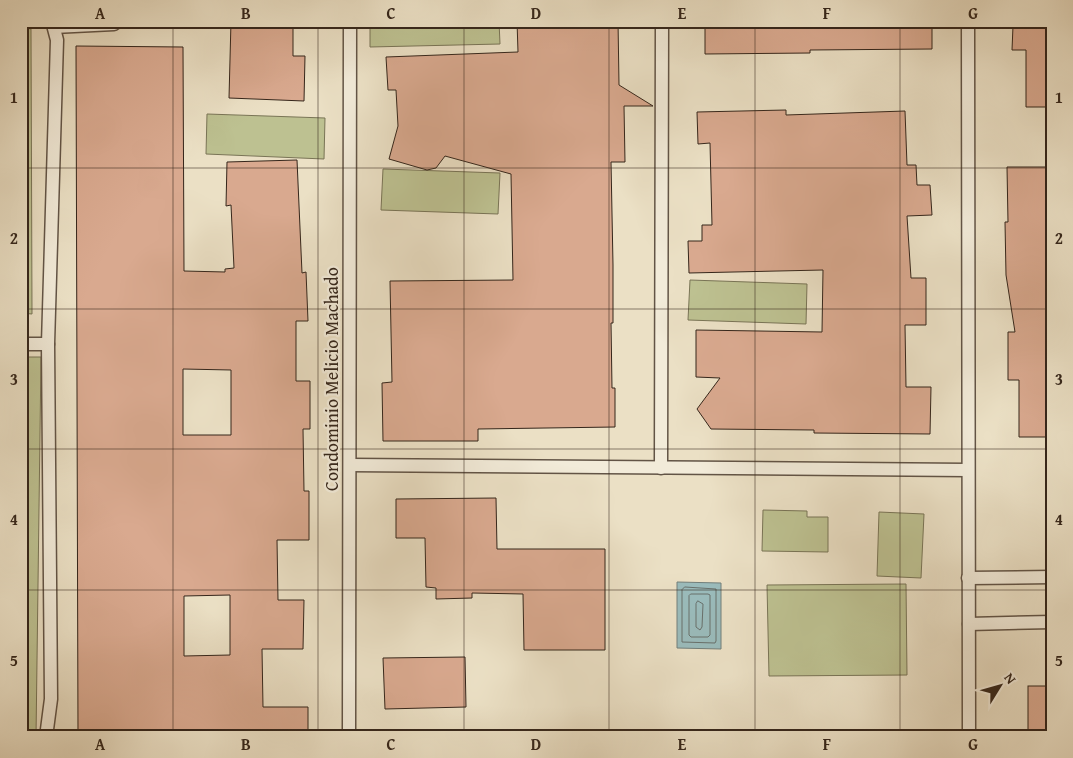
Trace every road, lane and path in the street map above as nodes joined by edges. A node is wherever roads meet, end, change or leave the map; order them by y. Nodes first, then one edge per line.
1 (117, 21) edge
2 (350, 21) edge
3 (662, 21) edge
4 (968, 21) edge
5 (53, 24) edge
6 (21, 344) edge
7 (48, 344) junction
8 (350, 465) junction
9 (660, 468) junction
10 (968, 470) junction
11 (1052, 577) edge
12 (968, 578) junction
13 (1052, 622) edge
14 (969, 624) junction
15 (46, 737) edge
16 (349, 737) edge
17 (968, 737) edge

1 - 5 lane
2 - 8 lane, Condominio Melicio Machado
3 - 9 lane
4 - 10 lane
5 - 7 lane
6 - 7 lane
7 - 15 lane
8 - 9 lane
8 - 16 lane, Condominio Melicio Machado
9 - 10 lane
10 - 12 lane
11 - 12 lane
12 - 14 lane
13 - 14 lane
14 - 17 lane

